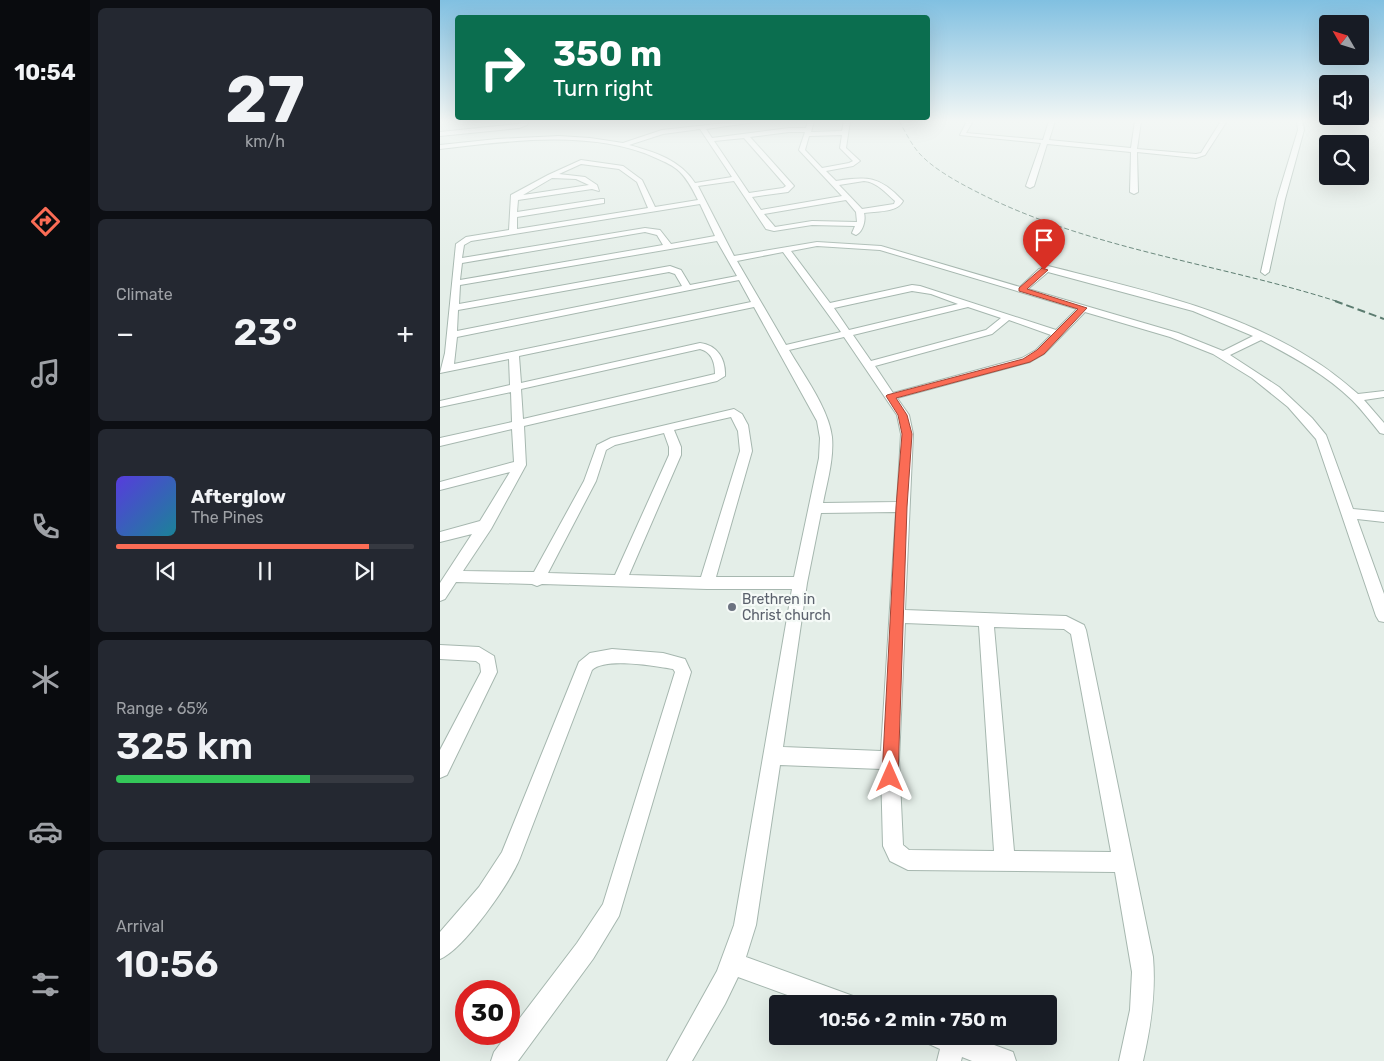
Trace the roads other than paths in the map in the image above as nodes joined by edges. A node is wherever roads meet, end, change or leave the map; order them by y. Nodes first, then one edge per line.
1 (820, 170) edge
2 (561, 171) edge
3 (626, 171) edge
4 (683, 171) edge
5 (732, 171) edge
6 (776, 171) edge
7 (1035, 171) edge
8 (1134, 171) edge
9 (1289, 171) edge
10 (550, 176) junction
11 (737, 178) junction
12 (833, 184) junction
13 (693, 185) junction
14 (595, 186) junction
15 (1030, 186) dead end
16 (1134, 192) dead end
17 (749, 196) junction
18 (846, 198) junction
19 (512, 199) junction
20 (601, 201) junction
21 (702, 202) junction
22 (652, 210) junction
23 (860, 211) junction
24 (760, 212) junction
25 (513, 215) junction
26 (606, 218) junction
27 (860, 224) junction
28 (513, 232) junction
29 (719, 238) junction
30 (850, 245) junction
31 (668, 246) junction
32 (785, 249) junction
33 (732, 259) junction
34 (457, 261) junction
35 (1265, 272) dead end
36 (742, 277) junction
37 (456, 283) junction
38 (688, 289) junction
39 (1022, 290) junction
40 (758, 303) junction
41 (969, 304) junction
42 (828, 306) junction
43 (453, 308) junction
44 (1083, 308) junction
45 (1007, 316) junction
46 (846, 334) junction
47 (1059, 334) junction
48 (453, 335) junction
49 (1261, 336) junction
50 (784, 348) junction
51 (514, 354) junction
52 (1223, 355) junction
53 (867, 365) junction
54 (444, 369) edge
55 (517, 388) junction
56 (1384, 394) edge
57 (890, 396) junction
58 (1356, 398) junction
59 (440, 404) edge
60 (518, 424) junction
61 (668, 429) junction
62 (1384, 430) edge
63 (440, 442) edge
64 (520, 465) junction
65 (440, 486) edge
66 (902, 507) junction
67 (815, 508) junction
68 (1348, 513) junction
69 (1384, 516) edge
70 (486, 525) junction
71 (440, 537) edge
72 (452, 576) junction
73 (536, 580) junction
74 (619, 581) junction
75 (707, 583) junction
76 (800, 583) junction
77 (440, 595) edge
78 (897, 616) junction
79 (1384, 616) edge
80 (986, 619) junction
81 (440, 652) edge
82 (772, 756) junction
83 (890, 760) junction
84 (440, 769) edge
85 (1004, 862) junction
86 (1122, 862) junction
87 (440, 948) edge
88 (733, 964) junction
89 (820, 995) edge
90 (946, 1046) edge
91 (503, 1061) edge
92 (679, 1061) edge
93 (1004, 1061) edge
94 (1131, 1061) edge

1 - 12 street
2 - 10 street
3 - 22 street
4 - 13 street
5 - 11 street
6 - 17 street
7 - 15 street
8 - 16 street
9 - 35 street
10 - 14 street
10 - 19 street
11 - 13 street
11 - 17 street
12 - 18 street
12 - 23 street
13 - 21 street
14 - 19 street
14 - 20 street
17 - 24 street
18 - 23 street
18 - 24 street
19 - 25 street
20 - 25 street
20 - 26 street
21 - 22 street
21 - 29 street
22 - 26 street
23 - 27 street
24 - 27 street
25 - 28 street
26 - 28 street
27 - 30 street
28 - 34 street
29 - 31 street
29 - 33 street
30 - 32 street
30 - 39 street
31 - 34 street
31 - 37 street
32 - 33 street
32 - 42 street
33 - 36 street
34 - 37 street
36 - 38 street
36 - 40 street
37 - 43 street
38 - 43 street
38 - 48 street
39 - 44 street
39 - 49 street
40 - 50 street
40 - 51 street
41 - 42 street
41 - 45 street
41 - 46 street
42 - 46 street
43 - 48 street
44 - 47 street
44 - 52 street
45 - 47 street
45 - 53 street
46 - 50 street
46 - 53 street
47 - 57 street
48 - 54 street
49 - 52 street
49 - 58 street
50 - 67 street
51 - 54 street
51 - 55 street
52 - 68 street
53 - 57 street
55 - 59 street
55 - 60 street
55 - 60 street
56 - 58 street
57 - 66 street
58 - 62 street
60 - 63 street
60 - 64 street
61 - 73 street
61 - 74 street
61 - 75 street
64 - 65 street
64 - 70 street
66 - 67 street
66 - 78 street
67 - 76 street
68 - 69 street
68 - 79 street
70 - 71 street
70 - 72 street
72 - 73 street
72 - 77 street
73 - 74 street
74 - 75 street
75 - 76 street
76 - 82 street
78 - 80 street
78 - 83 street
80 - 85 street
80 - 86 street
81 - 84 street
82 - 83 street
82 - 88 street
83 - 85 street
85 - 86 street
86 - 94 street
87 - 91 street
88 - 89 street
88 - 92 street
90 - 93 street

